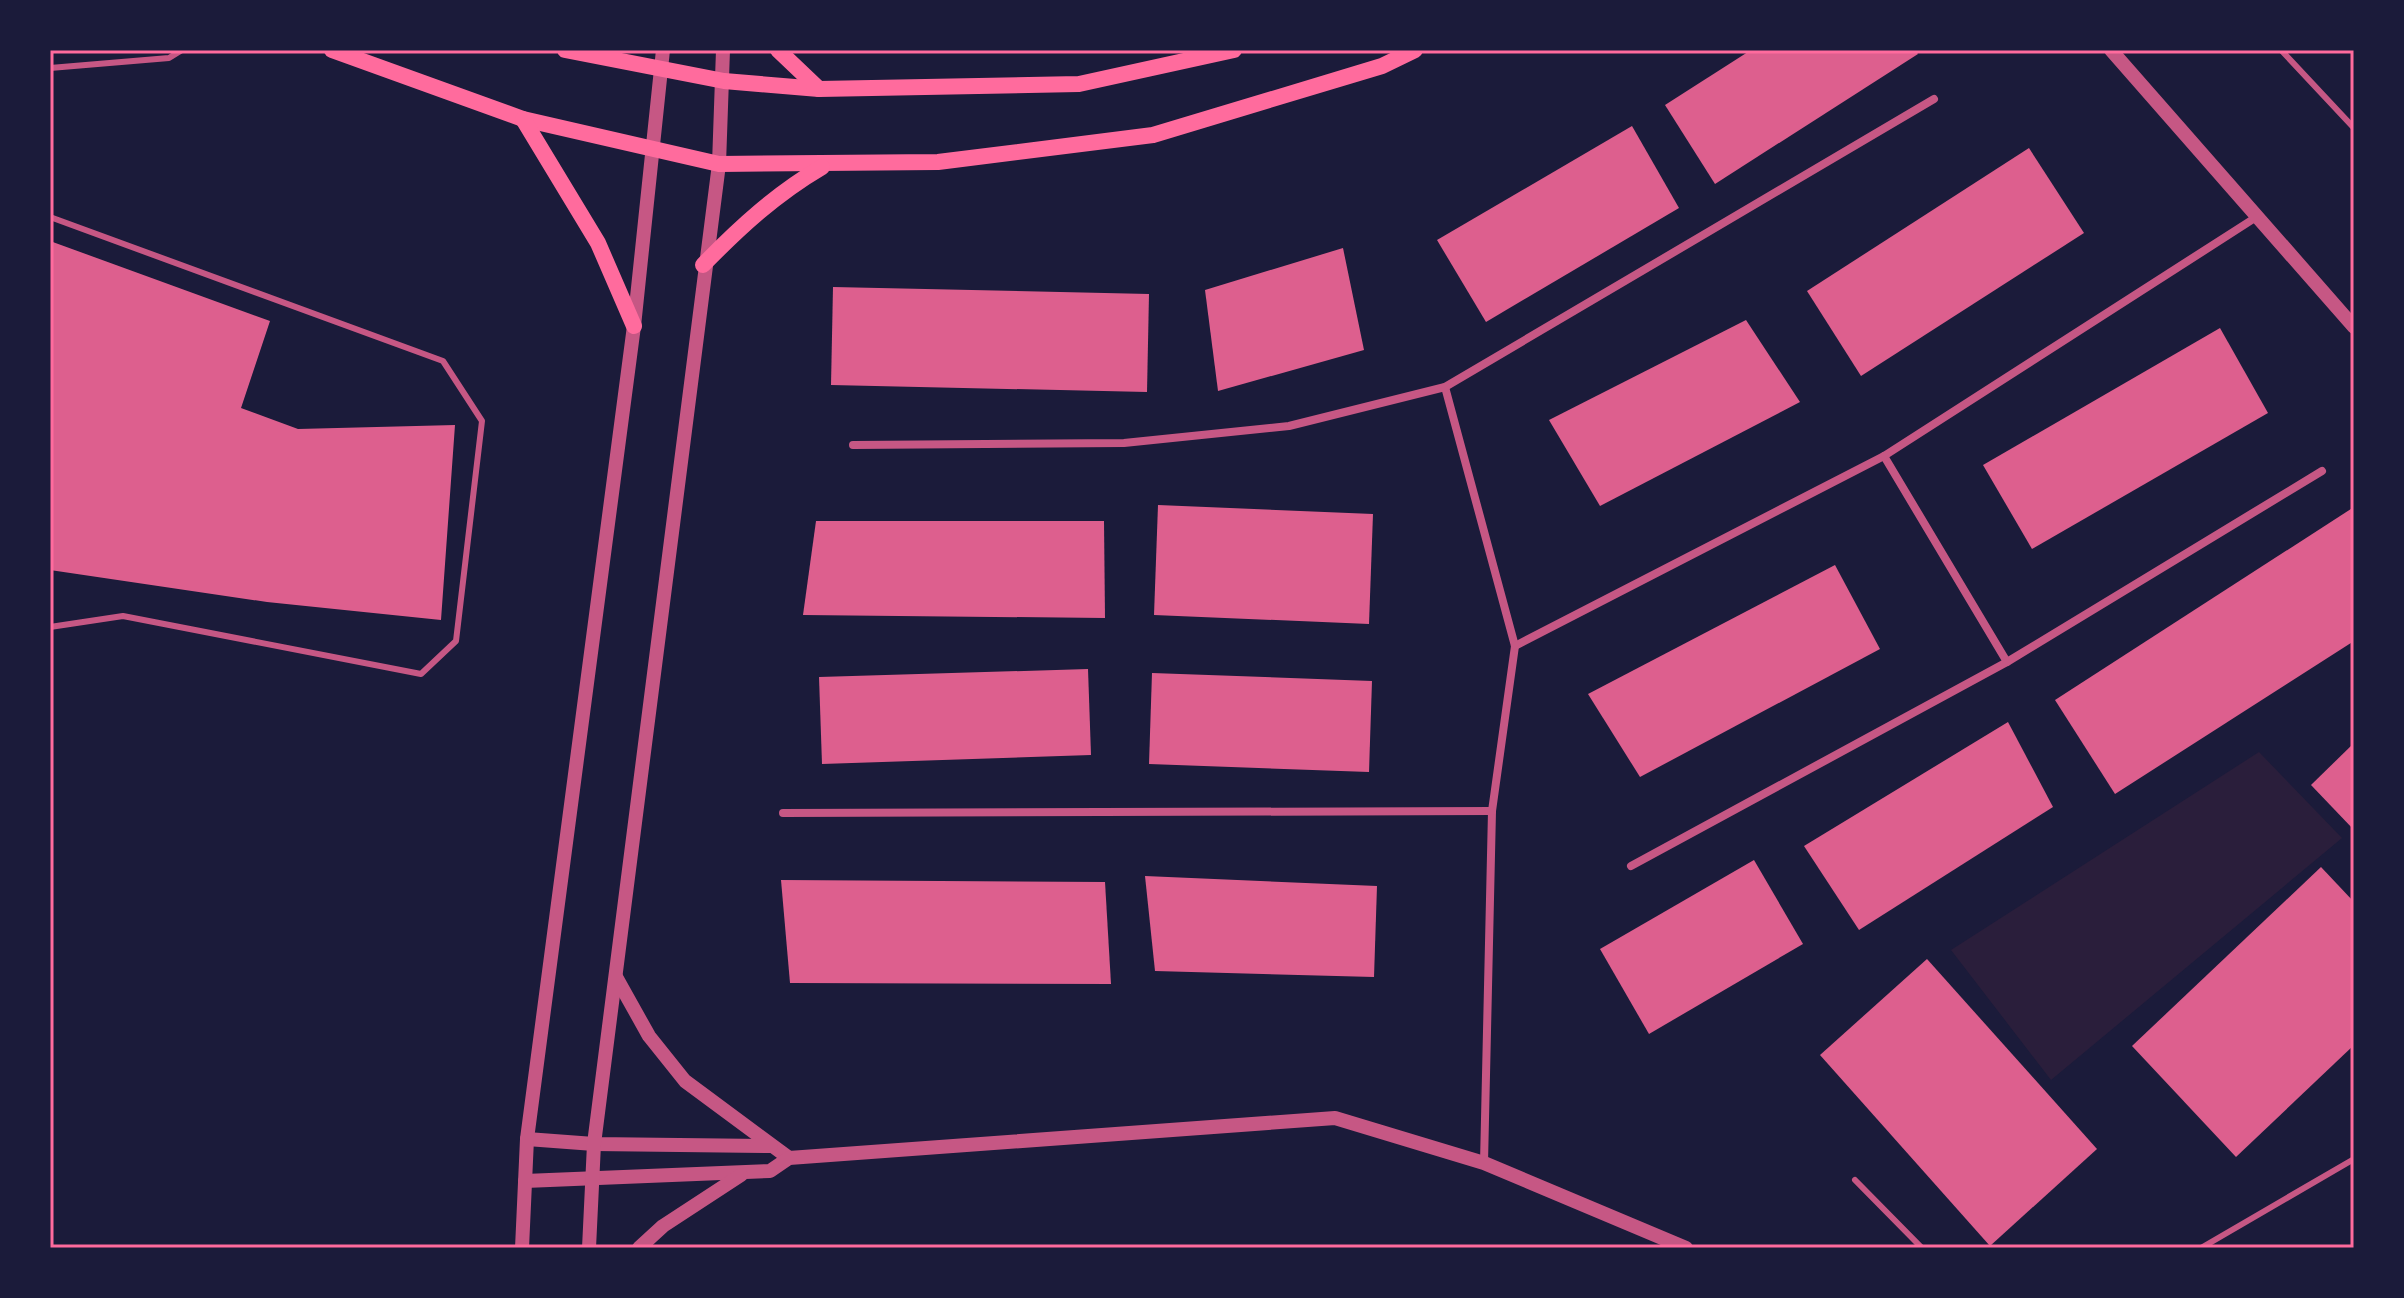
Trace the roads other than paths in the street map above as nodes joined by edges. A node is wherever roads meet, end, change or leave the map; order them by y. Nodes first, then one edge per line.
1 (182, 50) edge
2 (332, 50) edge
3 (565, 50) edge
4 (663, 50) edge
5 (723, 50) edge
6 (778, 50) edge
7 (1234, 50) edge
8 (1415, 50) edge
9 (2111, 50) edge
10 (2281, 50) edge
11 (50, 68) edge
12 (663, 70) junction
13 (724, 81) junction
14 (819, 89) junction
15 (1934, 99) dead end
16 (523, 119) junction
17 (2354, 128) edge
18 (654, 152) junction
19 (719, 164) junction
20 (823, 166) junction
21 (2258, 216) junction
22 (50, 217) edge
23 (703, 265) junction
24 (634, 326) junction
25 (2354, 327) edge
26 (1445, 387) junction
27 (853, 445) dead end
28 (1884, 456) junction
29 (2322, 471) dead end
30 (50, 627) edge
31 (1515, 646) junction
32 (2007, 662) junction
33 (1492, 811) junction
34 (783, 813) dead end
35 (1631, 866) dead end
36 (616, 977) junction
37 (527, 1139) junction
38 (594, 1144) junction
39 (771, 1146) junction
40 (789, 1158) junction
41 (2354, 1159) edge
42 (1484, 1163) junction
43 (745, 1173) junction
44 (591, 1179) junction
45 (1855, 1180) dead end
46 (525, 1181) junction
47 (522, 1248) edge
48 (589, 1248) edge
49 (639, 1248) edge
50 (1686, 1248) edge
51 (1922, 1248) edge
52 (2201, 1248) edge

1 - 11 lane
2 - 16 main road
3 - 12 main road
4 - 12 street
5 - 13 street
6 - 14 main road
7 - 14 main road
8 - 20 main road
9 - 21 street
10 - 17 lane
12 - 13 main road
12 - 18 street
13 - 14 main road
13 - 19 street
15 - 26 street
16 - 18 main road
16 - 24 main road
18 - 19 main road
18 - 24 street
19 - 20 main road
19 - 23 street
20 - 23 main road
21 - 25 street
21 - 28 street
22 - 30 lane
23 - 36 street
24 - 37 street
26 - 27 street
26 - 31 street
28 - 31 street
28 - 32 street
29 - 32 street
31 - 33 street
32 - 35 street
33 - 34 street
33 - 42 street
36 - 38 street
36 - 39 street
37 - 38 street
37 - 46 street
38 - 39 street
38 - 44 street
39 - 40 street
40 - 42 street
40 - 43 street
41 - 52 lane
42 - 50 street
43 - 44 street
43 - 49 street
44 - 46 street
44 - 48 street
45 - 51 lane
46 - 47 street

